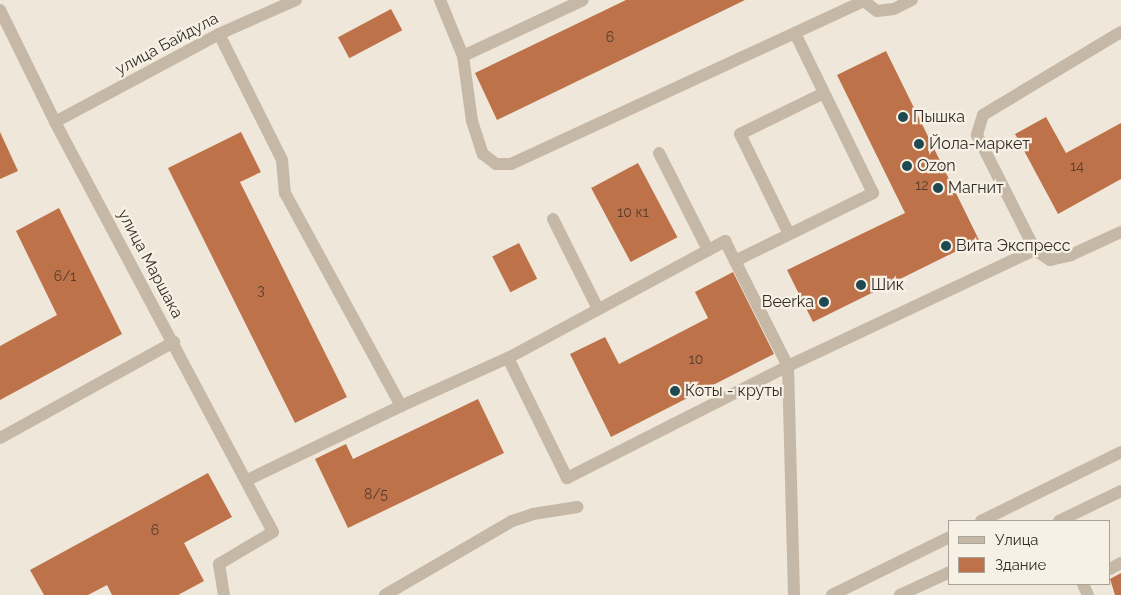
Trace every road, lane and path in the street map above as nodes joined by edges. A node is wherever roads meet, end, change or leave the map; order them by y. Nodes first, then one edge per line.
1 (296, 0) edge
2 (440, 0) edge
3 (583, 0) edge
4 (912, 0) edge
5 (864, 1) edge
6 (0, 10) edge
7 (1121, 32) edge
8 (795, 33) junction
9 (219, 34) junction
10 (463, 56) junction
11 (824, 93) junction
12 (55, 122) junction
13 (659, 153) dead end
14 (553, 218) dead end
15 (1121, 232) edge
16 (789, 234) junction
17 (708, 250) junction
18 (1035, 250) junction
19 (735, 261) junction
20 (598, 309) junction
21 (174, 342) junction
22 (508, 358) junction
23 (788, 366) junction
24 (401, 406) junction
25 (0, 438) edge
26 (1121, 452) edge
27 (247, 480) junction
28 (1121, 491) edge
29 (577, 507) dead end
30 (982, 520) edge
31 (1061, 520) edge
32 (948, 537) edge
33 (948, 573) edge
34 (224, 595) edge
35 (385, 595) edge
36 (794, 595) edge
37 (832, 595) edge
38 (900, 595) edge

1 - 9 street, улица Байдула
2 - 10 street
3 - 10 street
4 - 5 street
5 - 8 street
6 - 12 street, улица Маршака
7 - 18 street
8 - 10 street
8 - 11 street
9 - 12 street, улица Байдула
9 - 24 street
11 - 16 street
11 - 16 street
12 - 21 street, улица Маршака
13 - 17 street
14 - 20 street
15 - 18 street
16 - 19 street
17 - 19 street
17 - 20 street
18 - 23 street
19 - 23 street
20 - 22 street
21 - 25 street
21 - 27 street, улица Маршака
22 - 23 street
22 - 24 street
23 - 36 street
24 - 27 street
26 - 30 street
27 - 34 street, улица Маршака
28 - 31 street
29 - 35 street
32 - 37 street
33 - 38 street

